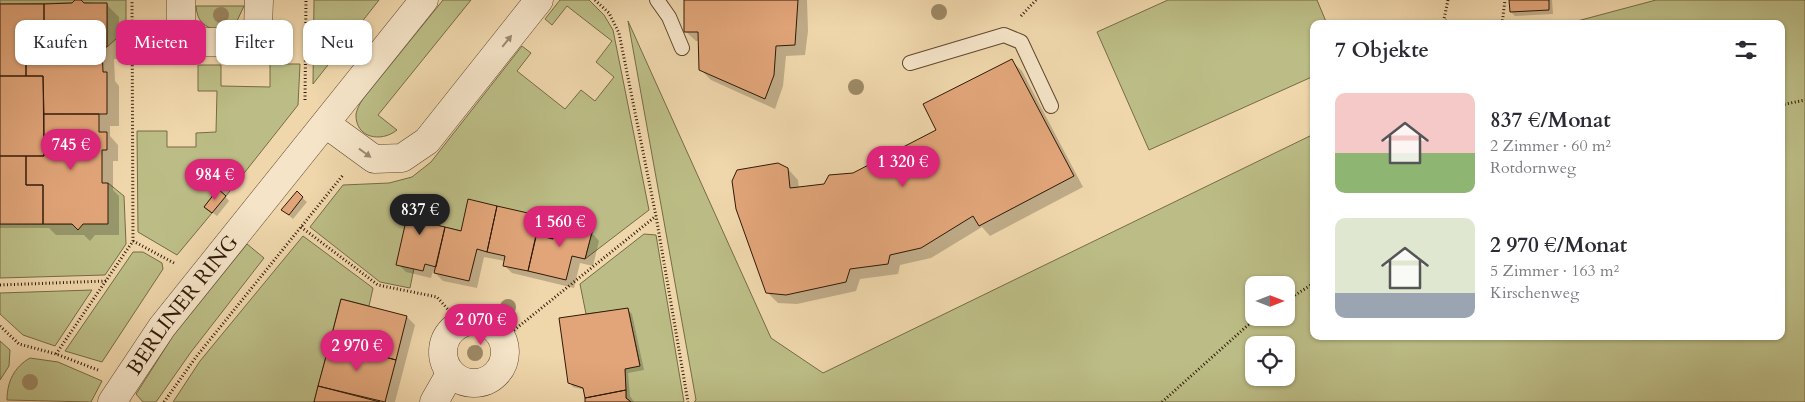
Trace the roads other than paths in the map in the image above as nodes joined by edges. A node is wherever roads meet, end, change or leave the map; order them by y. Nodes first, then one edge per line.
1 (181, 0) edge
2 (259, 0) edge
3 (424, 0) edge
4 (539, 0) edge
5 (657, 0) edge
6 (682, 48) dead end
7 (910, 63) dead end
8 (1051, 106) dead end
9 (326, 124) junction
10 (450, 374) junction
11 (112, 402) edge
12 (434, 402) edge

1 - 2 street
3 - 9 street, BERLINER RING
9 -> 4 street
5 - 6 lane
7 - 8 lane
9 - 11 street, BERLINER RING
10 - 10 street
10 - 12 street

